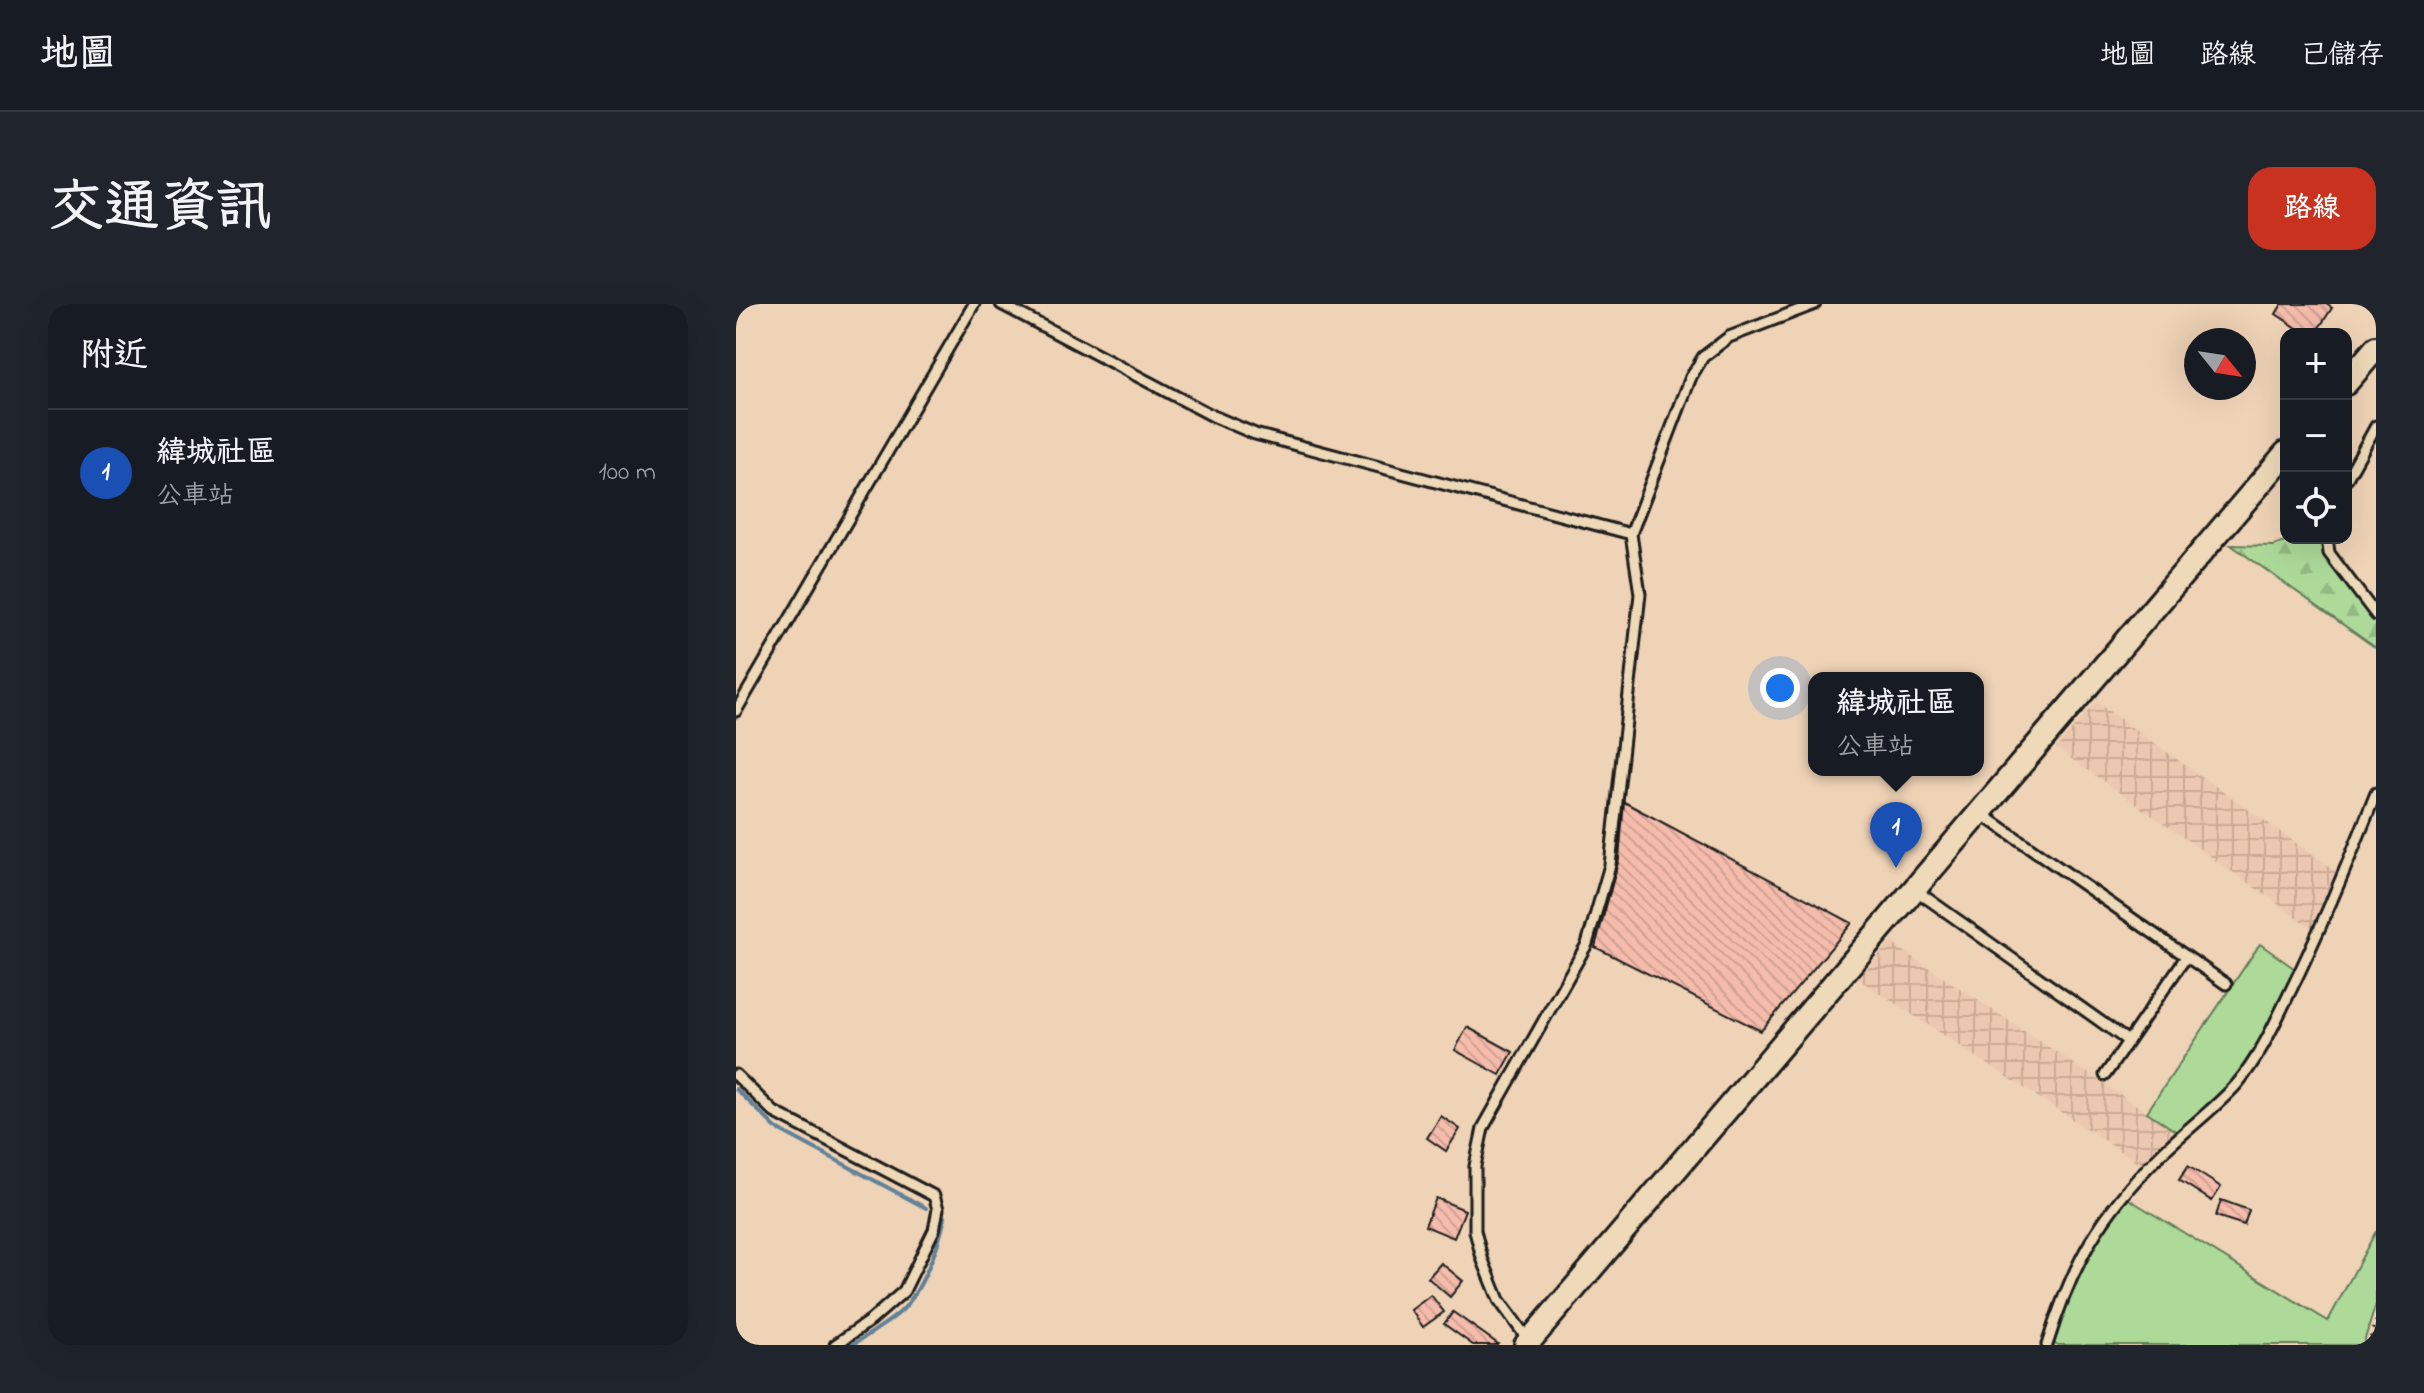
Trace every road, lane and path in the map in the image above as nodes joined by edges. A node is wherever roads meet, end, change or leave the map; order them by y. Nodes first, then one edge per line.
1 (974, 304) edge
2 (1001, 304) edge
3 (1815, 304) edge
4 (2376, 348) edge
5 (2352, 376) edge
6 (2376, 426) edge
7 (2280, 460) edge
8 (2350, 472) edge
9 (1631, 534) junction
10 (2328, 544) edge
11 (2376, 615) edge
12 (736, 711) edge
13 (2376, 793) edge
14 (1979, 812) junction
15 (1914, 889) junction
16 (2186, 957) junction
17 (2226, 984) dead end
18 (2128, 1041) junction
19 (736, 1075) edge
20 (2105, 1075) dead end
21 (2376, 1321) edge
22 (1527, 1343) edge
23 (835, 1345) edge
24 (2047, 1345) edge
25 (2368, 1345) edge

1 - 12 lane
2 - 9 lane
3 - 9 lane
4 - 5 street
6 - 8 lane
7 - 14 street
9 - 22 lane
10 - 11 lane
13 - 24 lane
14 - 15 street
14 - 16 lane
15 - 18 lane
15 - 22 street
16 - 17 lane
16 - 18 lane
18 - 20 lane
19 - 23 lane
21 - 25 path

